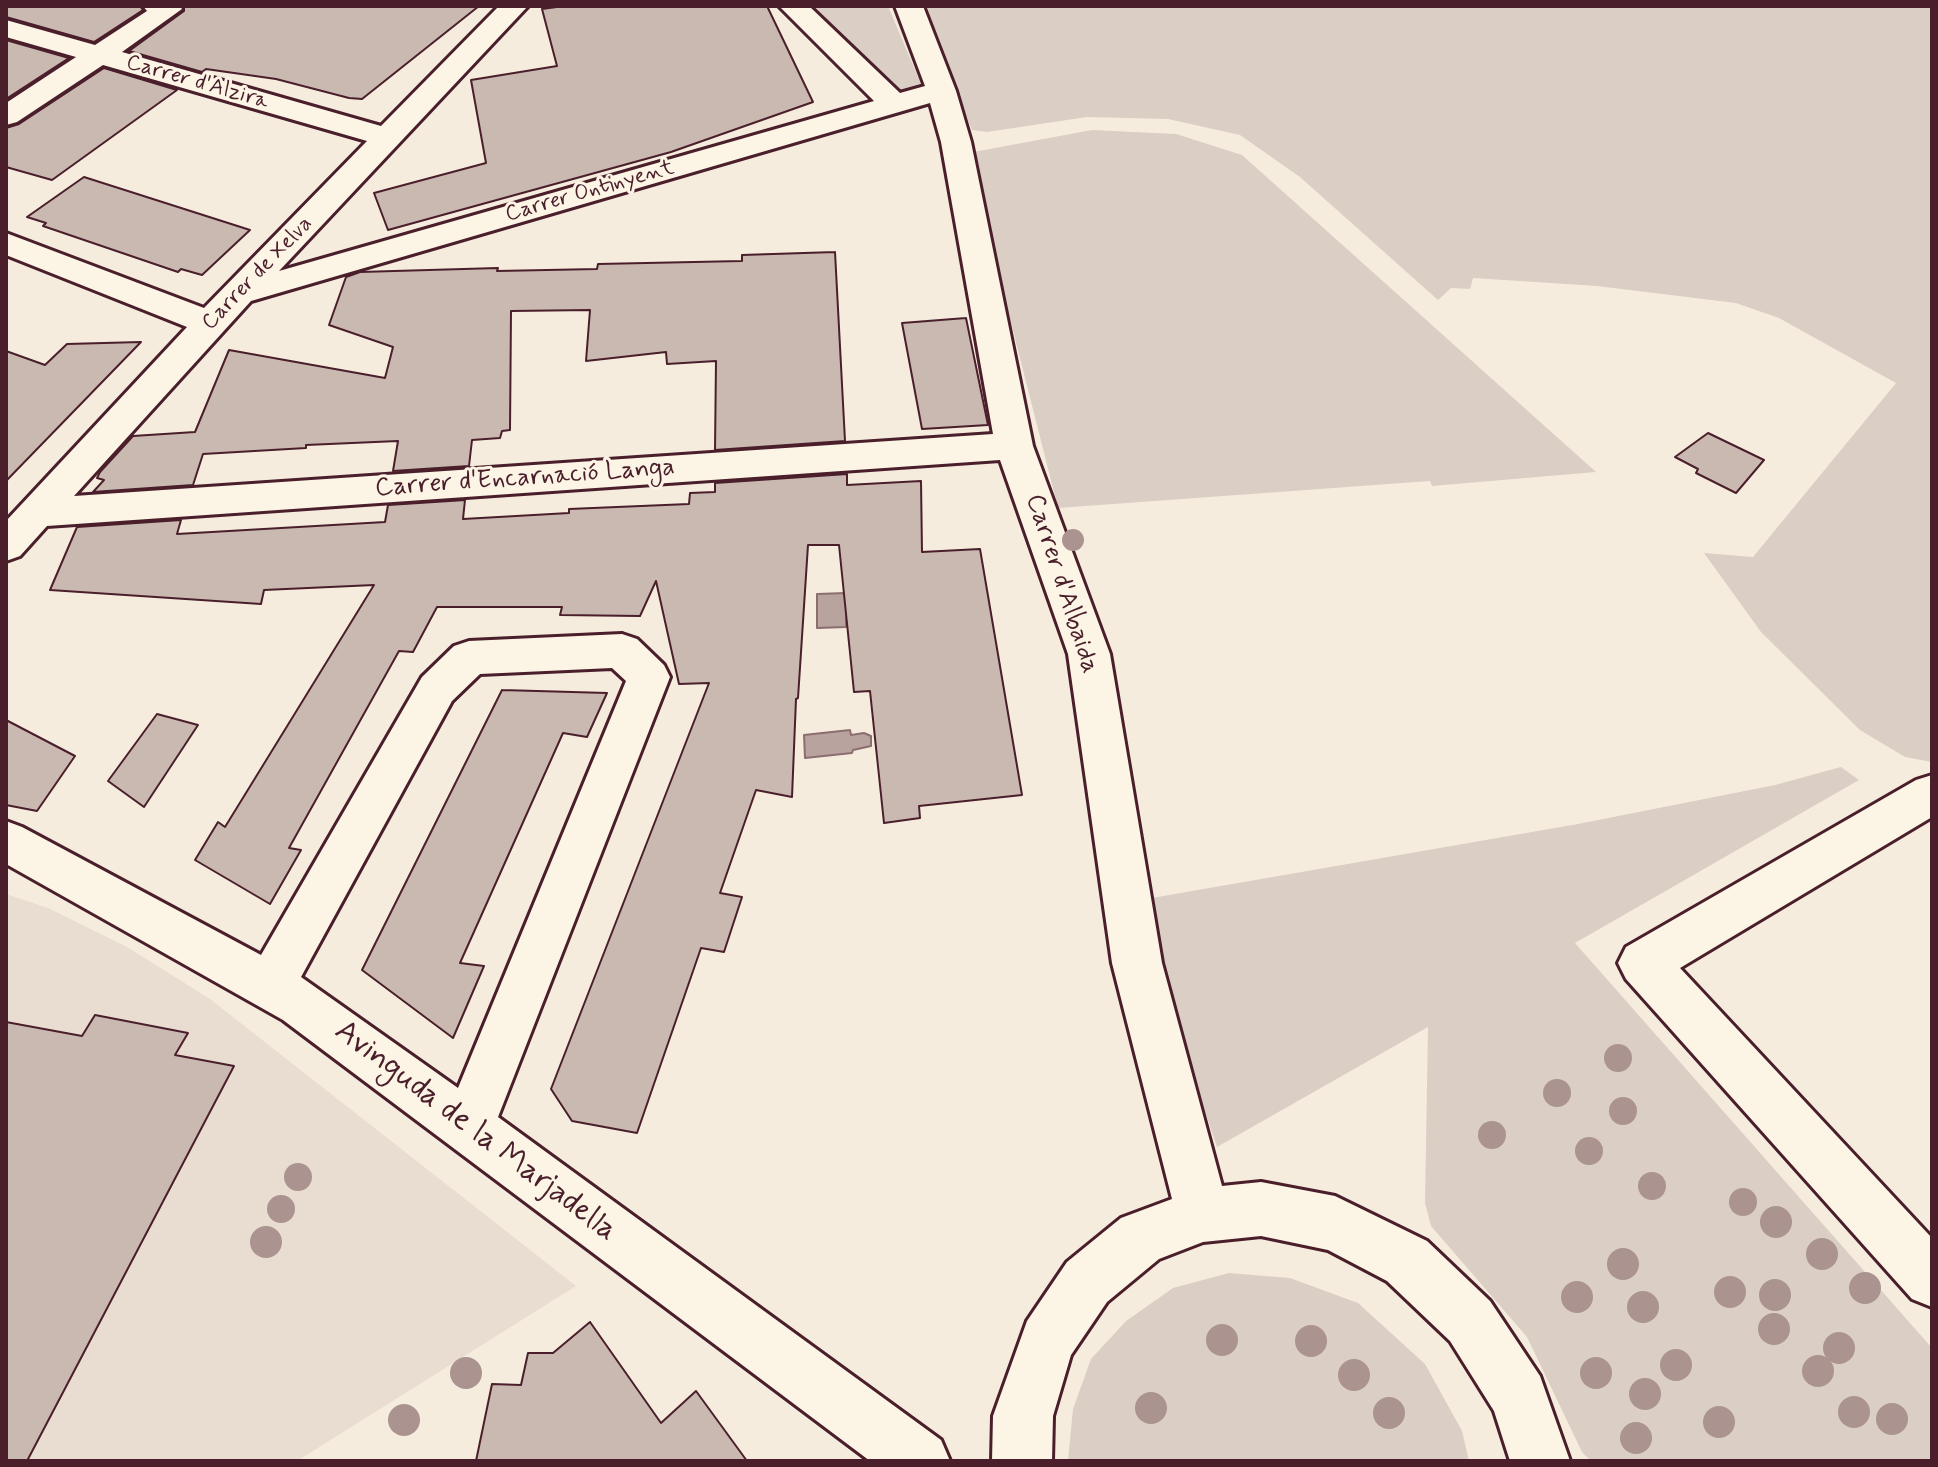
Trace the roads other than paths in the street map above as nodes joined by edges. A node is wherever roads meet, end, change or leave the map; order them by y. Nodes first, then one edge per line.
1 (157, 6) edge
2 (514, 6) edge
3 (793, 6) edge
4 (909, 6) edge
5 (6, 28) edge
6 (98, 55) junction
7 (941, 91) junction
8 (894, 104) junction
9 (6, 116) edge
10 (389, 138) junction
11 (6, 243) edge
12 (239, 293) junction
13 (210, 323) junction
14 (1014, 446) junction
15 (36, 513) junction
16 (6, 546) edge
17 (1932, 794) edge
18 (6, 841) edge
19 (270, 986) junction
20 (468, 1127) junction
21 (1203, 1215) junction
22 (1932, 1279) edge
23 (920, 1461) edge
24 (1022, 1461) edge
25 (1540, 1461) edge

1 - 6 street
2 - 10 street, Carrer de Xelva
3 - 8 street
4 - 7 street, Carrer d'Albaida
5 - 6 street, Carrer d'Alzira
6 - 9 street
6 - 10 street, Carrer d'Alzira
7 - 8 street, Carrer Ontinyent
7 - 14 street, Carrer d'Albaida
8 - 12 street, Carrer Ontinyent
10 - 12 street, Carrer de Xelva
11 - 13 street
12 - 13 street, Carrer de Xelva
13 - 15 street, Carrer de Xelva
14 - 15 street, Carrer d'Encarnació Langa
14 - 21 street, Carrer d'Albaida
15 - 16 street, Carrer de Xelva
17 - 22 street
18 - 19 street, Avinguda de la Marjadella
19 - 20 street, Avinguda de la Marjadella
19 - 20 street
20 - 23 street, Avinguda de la Marjadella
21 - 24 street
21 - 25 street

